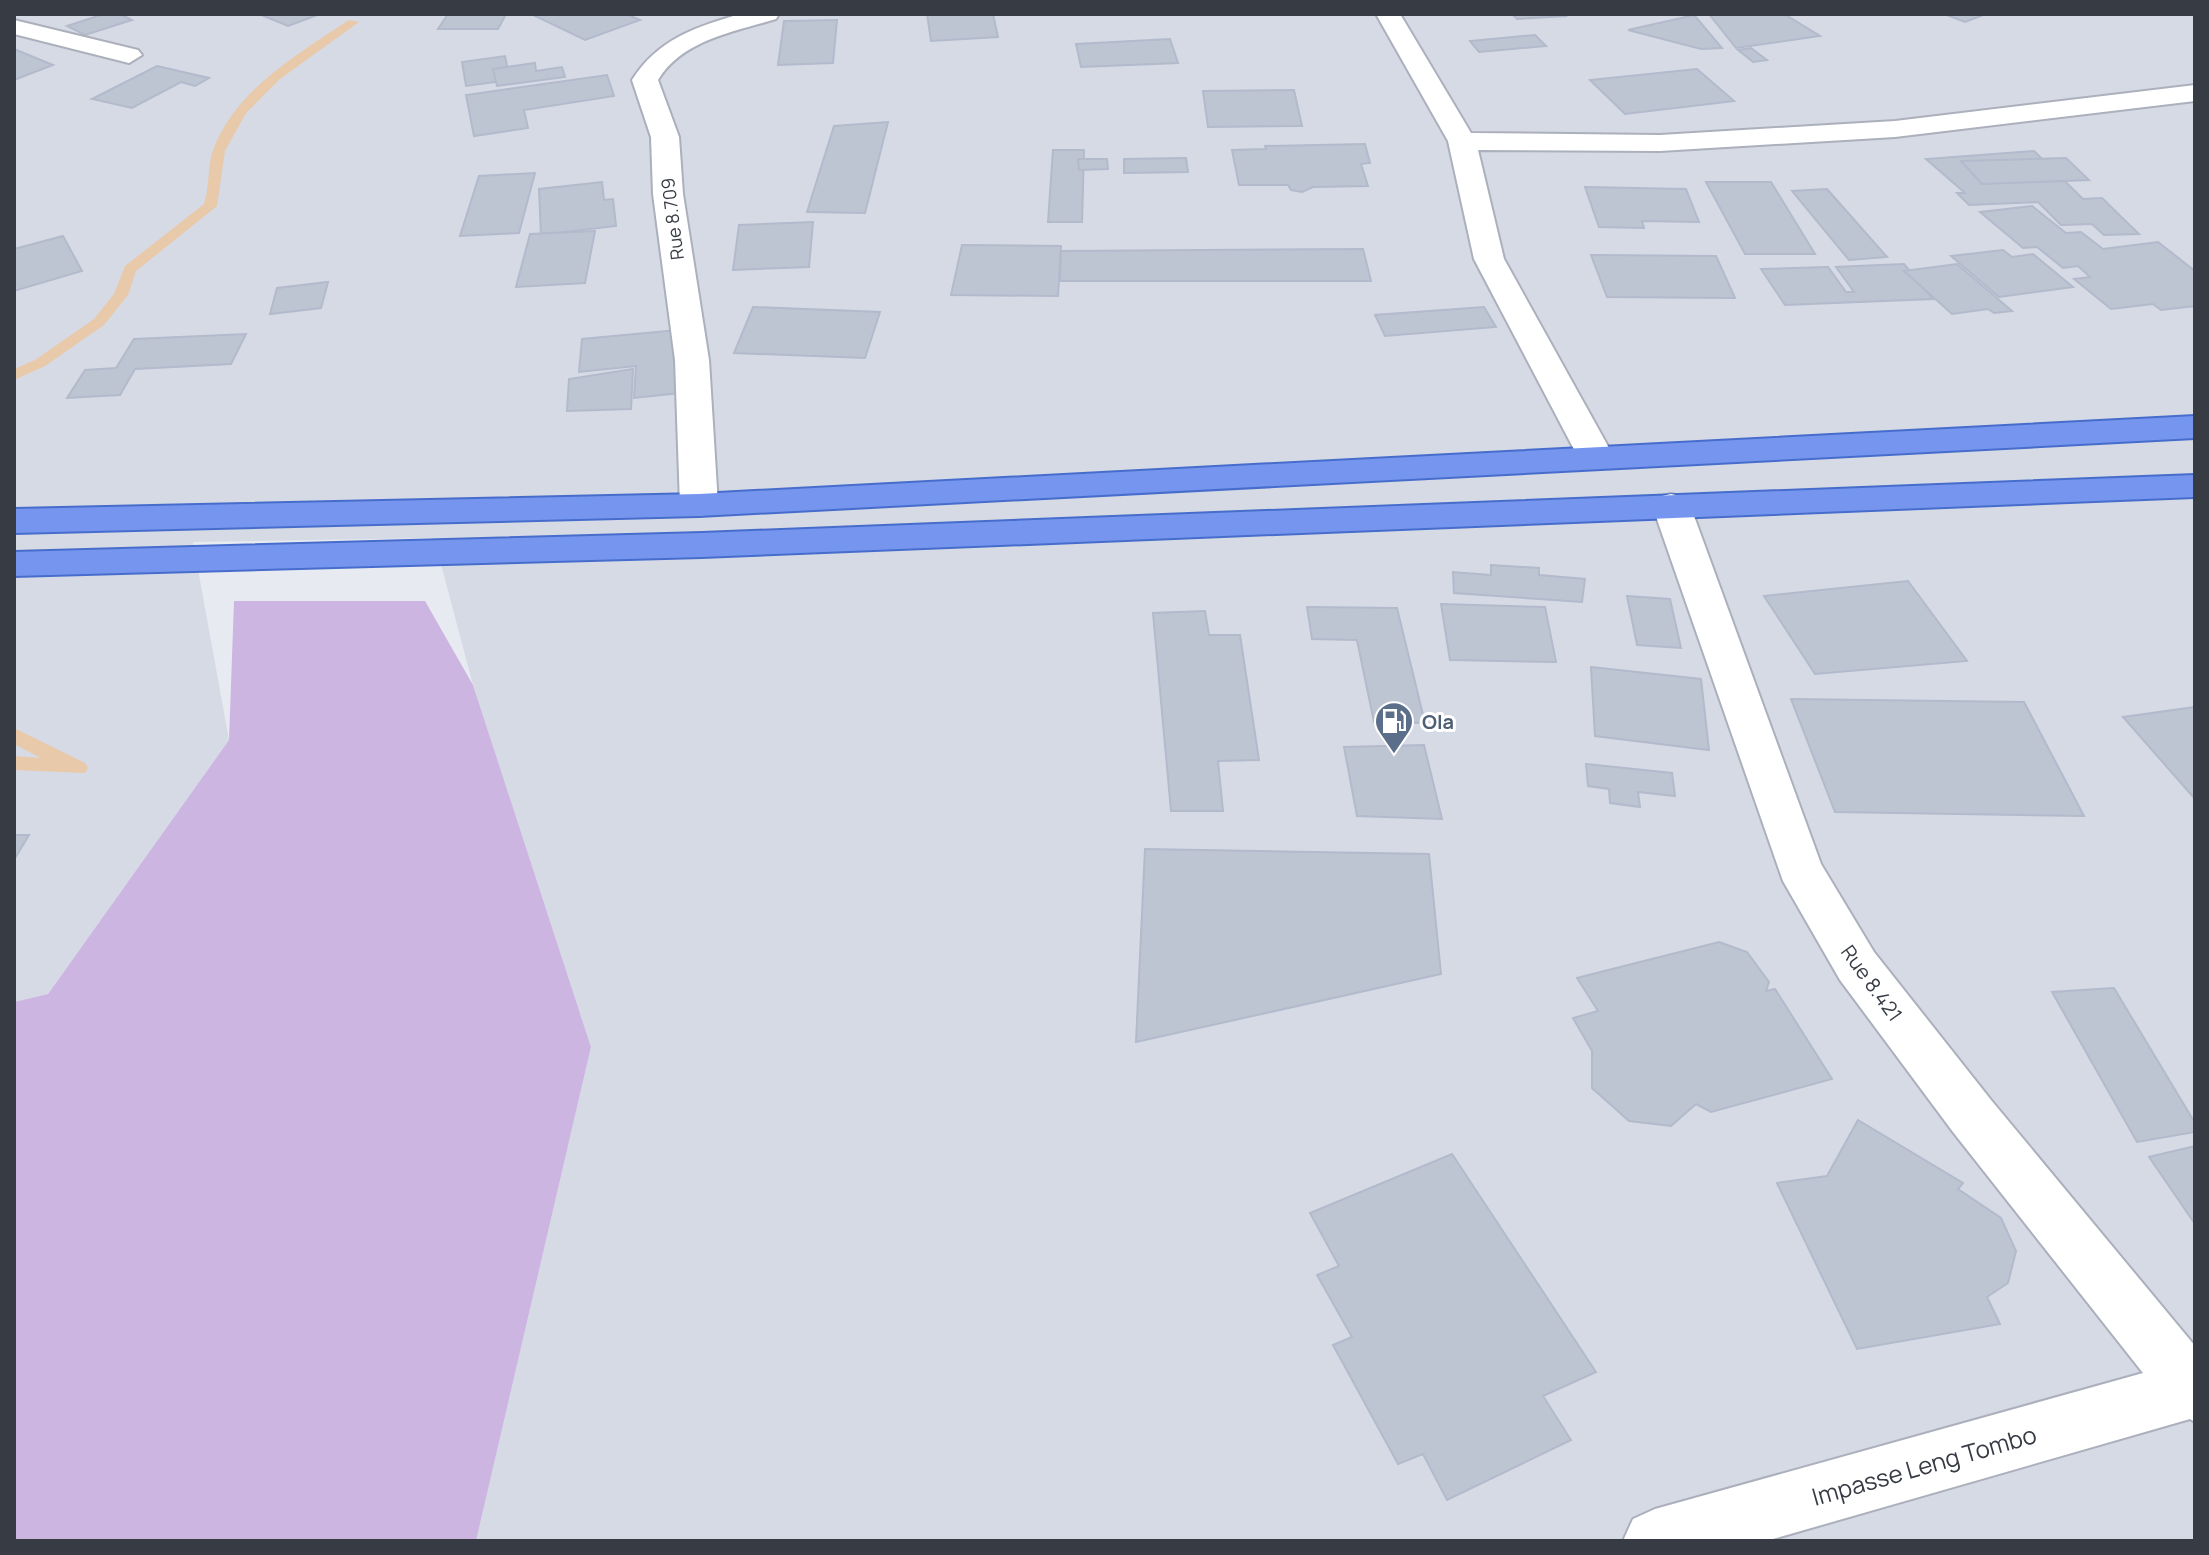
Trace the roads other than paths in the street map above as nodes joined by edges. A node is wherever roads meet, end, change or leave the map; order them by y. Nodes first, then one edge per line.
1 (767, 14) edge
2 (1388, 14) edge
3 (14, 27) edge
4 (129, 55) dead end
5 (2195, 93) edge
6 (1462, 141) junction
7 (2195, 427) edge
8 (1596, 457) junction
9 (2195, 486) edge
10 (699, 505) junction
11 (1671, 505) junction
12 (14, 521) edge
13 (14, 564) edge
14 (2194, 1390) edge
15 (1655, 1541) edge

1 - 10 street, Rue 8.709
2 - 6 street
3 - 4 street
5 - 6 street
6 - 8 street
7 - 8 highway
8 - 10 highway
9 - 11 highway
10 - 12 highway
11 - 13 highway
11 - 14 street, Rue 8.421
14 - 15 street, Impasse Leng Tombo

